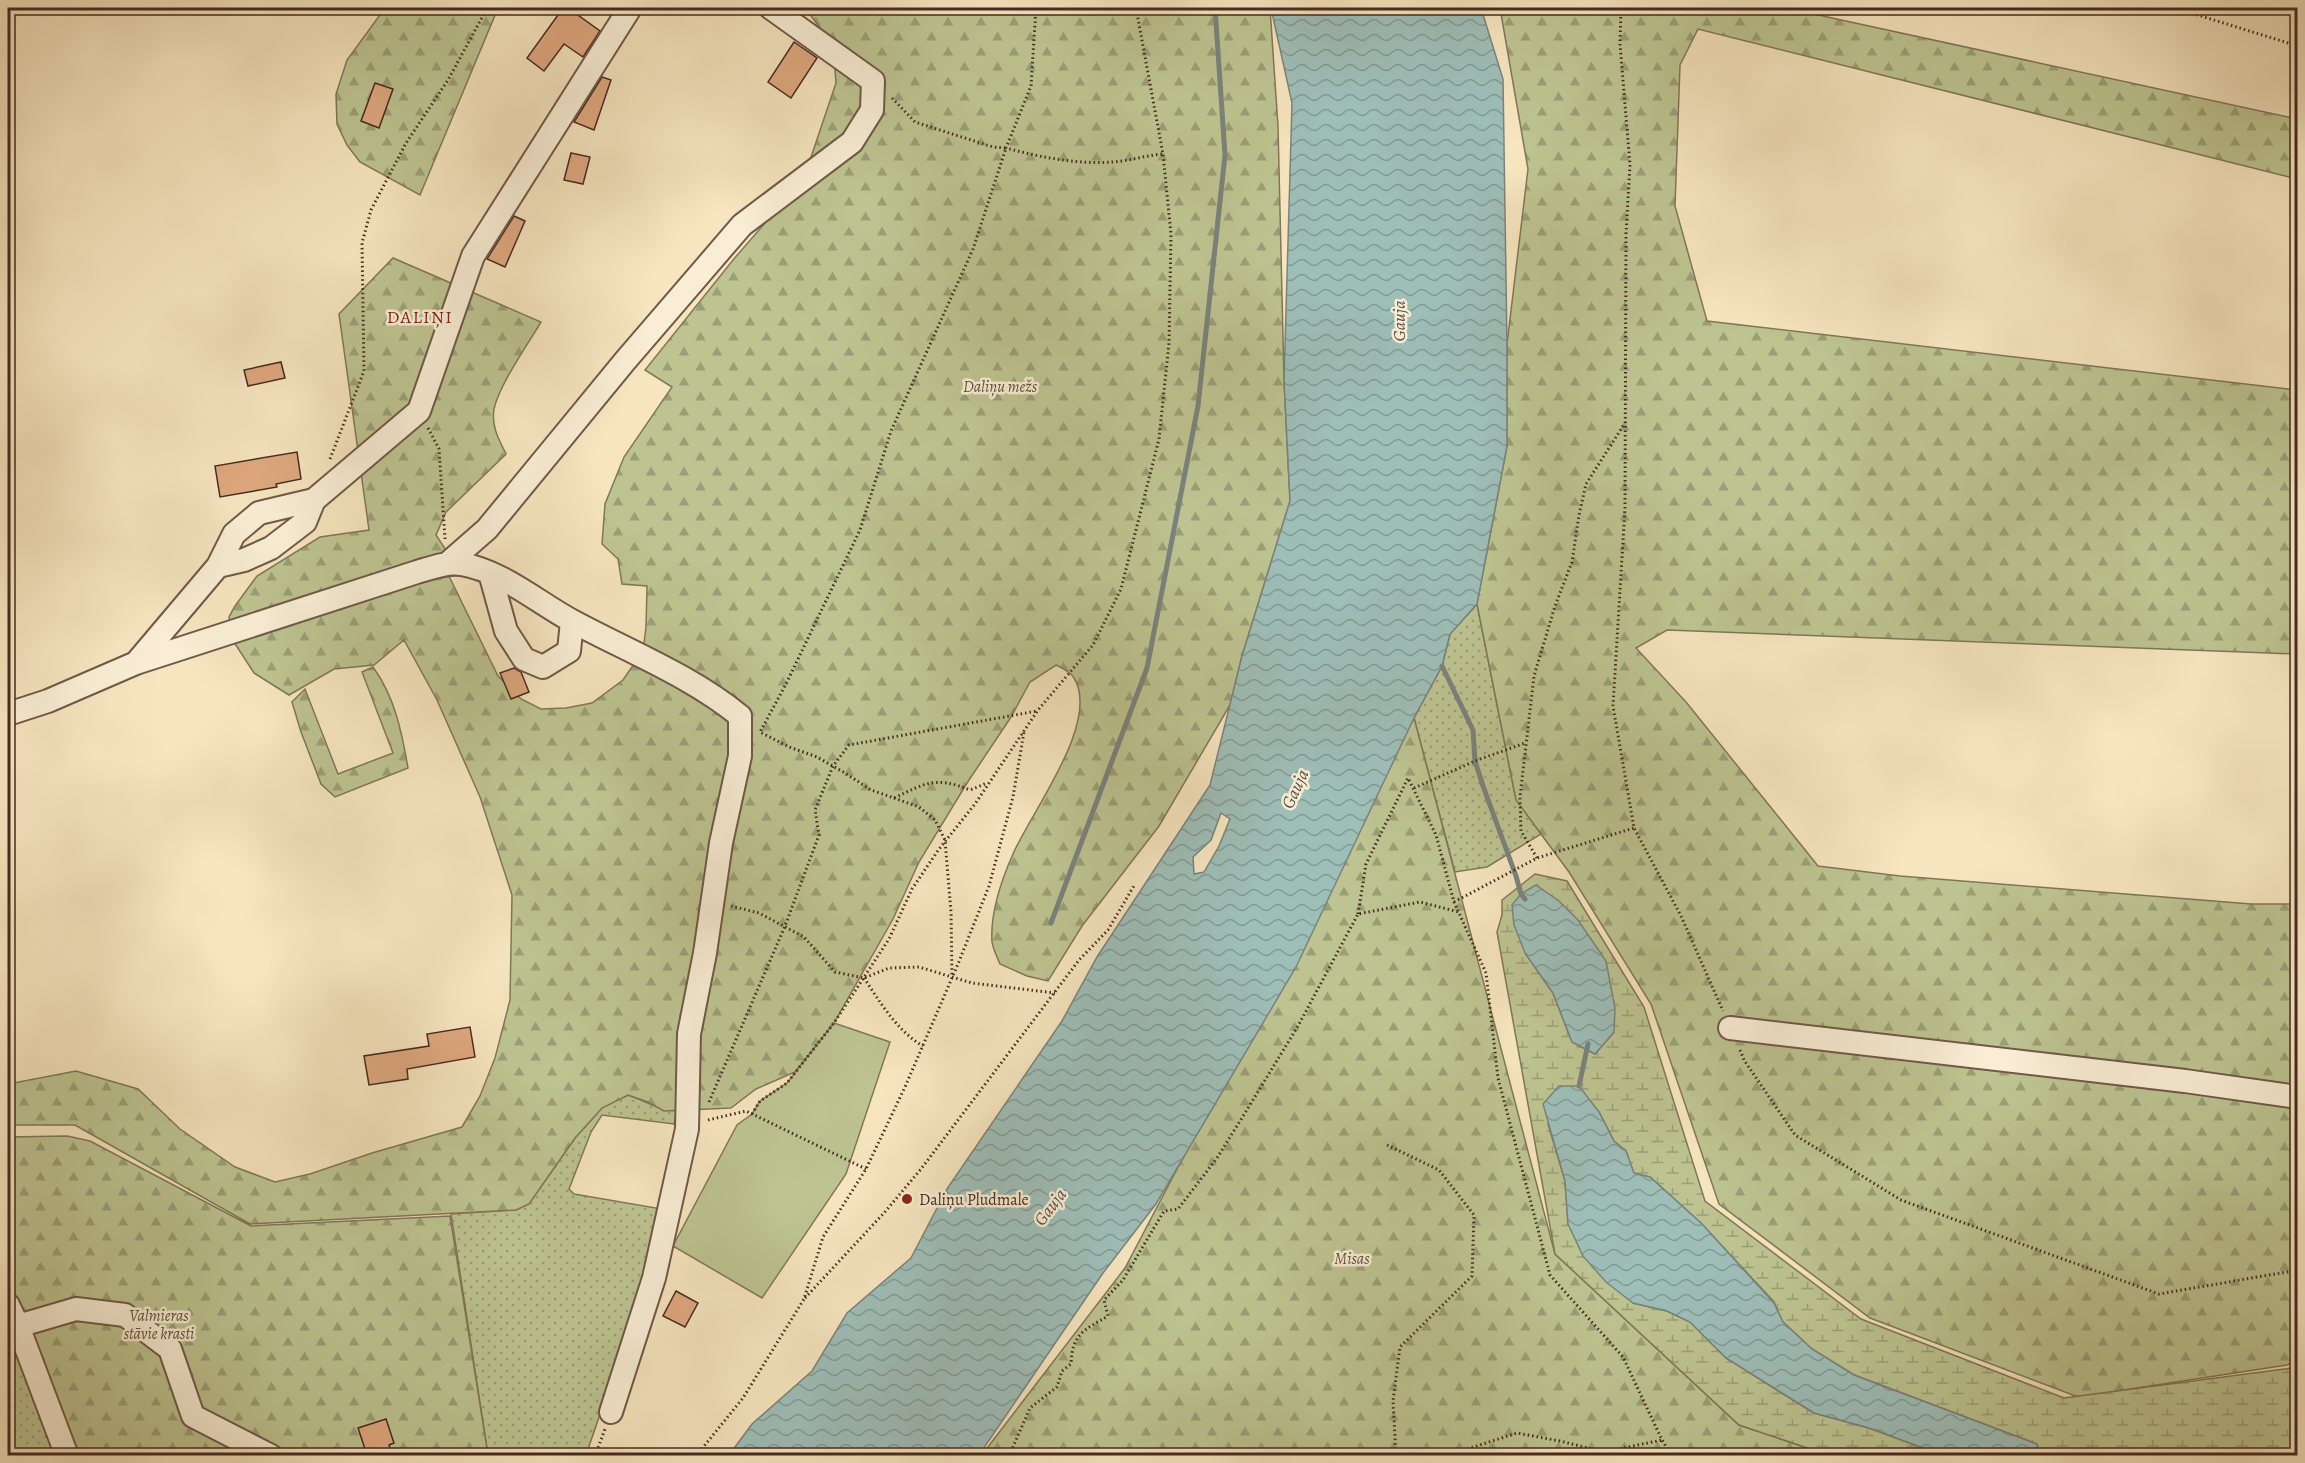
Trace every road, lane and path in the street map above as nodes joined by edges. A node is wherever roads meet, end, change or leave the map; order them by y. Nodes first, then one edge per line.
1 (630, 8) edge
2 (771, 8) edge
3 (1036, 8) edge
4 (1136, 8) edge
5 (1621, 8) edge
6 (2175, 8) edge
7 (485, 12) dead end
8 (2298, 46) edge
9 (873, 81) junction
10 (1006, 148) junction
11 (1163, 154) junction
12 (419, 411) junction
13 (1626, 422) junction
14 (327, 468) dead end
15 (314, 500) junction
16 (447, 564) junction
17 (218, 566) junction
18 (490, 573) junction
19 (572, 621) junction
20 (136, 663) junction
21 (1038, 710) junction
22 (8, 714) edge
23 (1024, 730) junction
24 (1525, 743) junction
25 (833, 766) junction
26 (988, 782) junction
27 (1414, 788) junction
28 (894, 798) junction
29 (1634, 828) junction
30 (945, 840) junction
31 (1537, 858) junction
32 (1135, 884) dead end
33 (712, 901) junction
34 (1454, 902) junction
35 (1459, 912) junction
36 (1358, 914) junction
37 (785, 926) junction
38 (952, 977) junction
39 (864, 978) junction
40 (1055, 993) junction
41 (1730, 1028) junction
42 (923, 1046) junction
43 (2298, 1097) edge
44 (709, 1102) dead end
45 (752, 1114) junction
46 (687, 1129) junction
47 (1387, 1145) dead end
48 (866, 1169) junction
49 (2298, 1270) edge
50 (804, 1299) junction
51 (8, 1305) edge
52 (18, 1326) junction
53 (611, 1412) joint
54 (1662, 1440) junction
55 (67, 1455) edge
56 (271, 1455) edge
57 (596, 1455) edge
58 (696, 1455) edge
59 (1009, 1455) edge
60 (1396, 1455) edge
61 (1446, 1455) edge
62 (1672, 1455) edge

1 - 12 street
2 - 9 street
3 - 10 path
4 - 11 path
5 - 13 path
6 - 8 path
7 - 14 path
9 - 10 path
9 - 16 street
10 - 11 path
10 - 25 path
11 - 21 path
12 - 15 street
12 - 16 path
13 - 24 path
13 - 29 path
15 - 17 street
15 - 17 street
16 - 18 street
16 - 20 street
17 - 20 street
18 - 19 street
18 - 19 street
19 - 33 street
20 - 22 street
21 - 23 path
21 - 25 path
23 - 26 path
23 - 38 path
24 - 27 path
24 - 31 path
25 - 28 path
25 - 37 path
26 - 28 path
26 - 30 path
27 - 34 path
27 - 36 path
28 - 30 path
29 - 31 path
29 - 41 path
30 - 38 path
30 - 39 path
31 - 34 path
32 - 40 path
33 - 37 path
33 - 46 street
34 - 35 path
35 - 36 path
35 - 54 path
36 - 59 path
37 - 39 path
37 - 44 path
38 - 39 path
38 - 40 path
38 - 42 path
39 - 42 path
39 - 45 path
40 - 50 path
41 - 43 street
41 - 49 path
42 - 48 path
45 - 46 path
45 - 48 path
46 - 53 street
47 - 60 path
48 - 50 path
50 - 58 path
51 - 52 street
52 - 55 street
52 - 56 street
53 - 57 path
54 - 61 path
54 - 62 path

